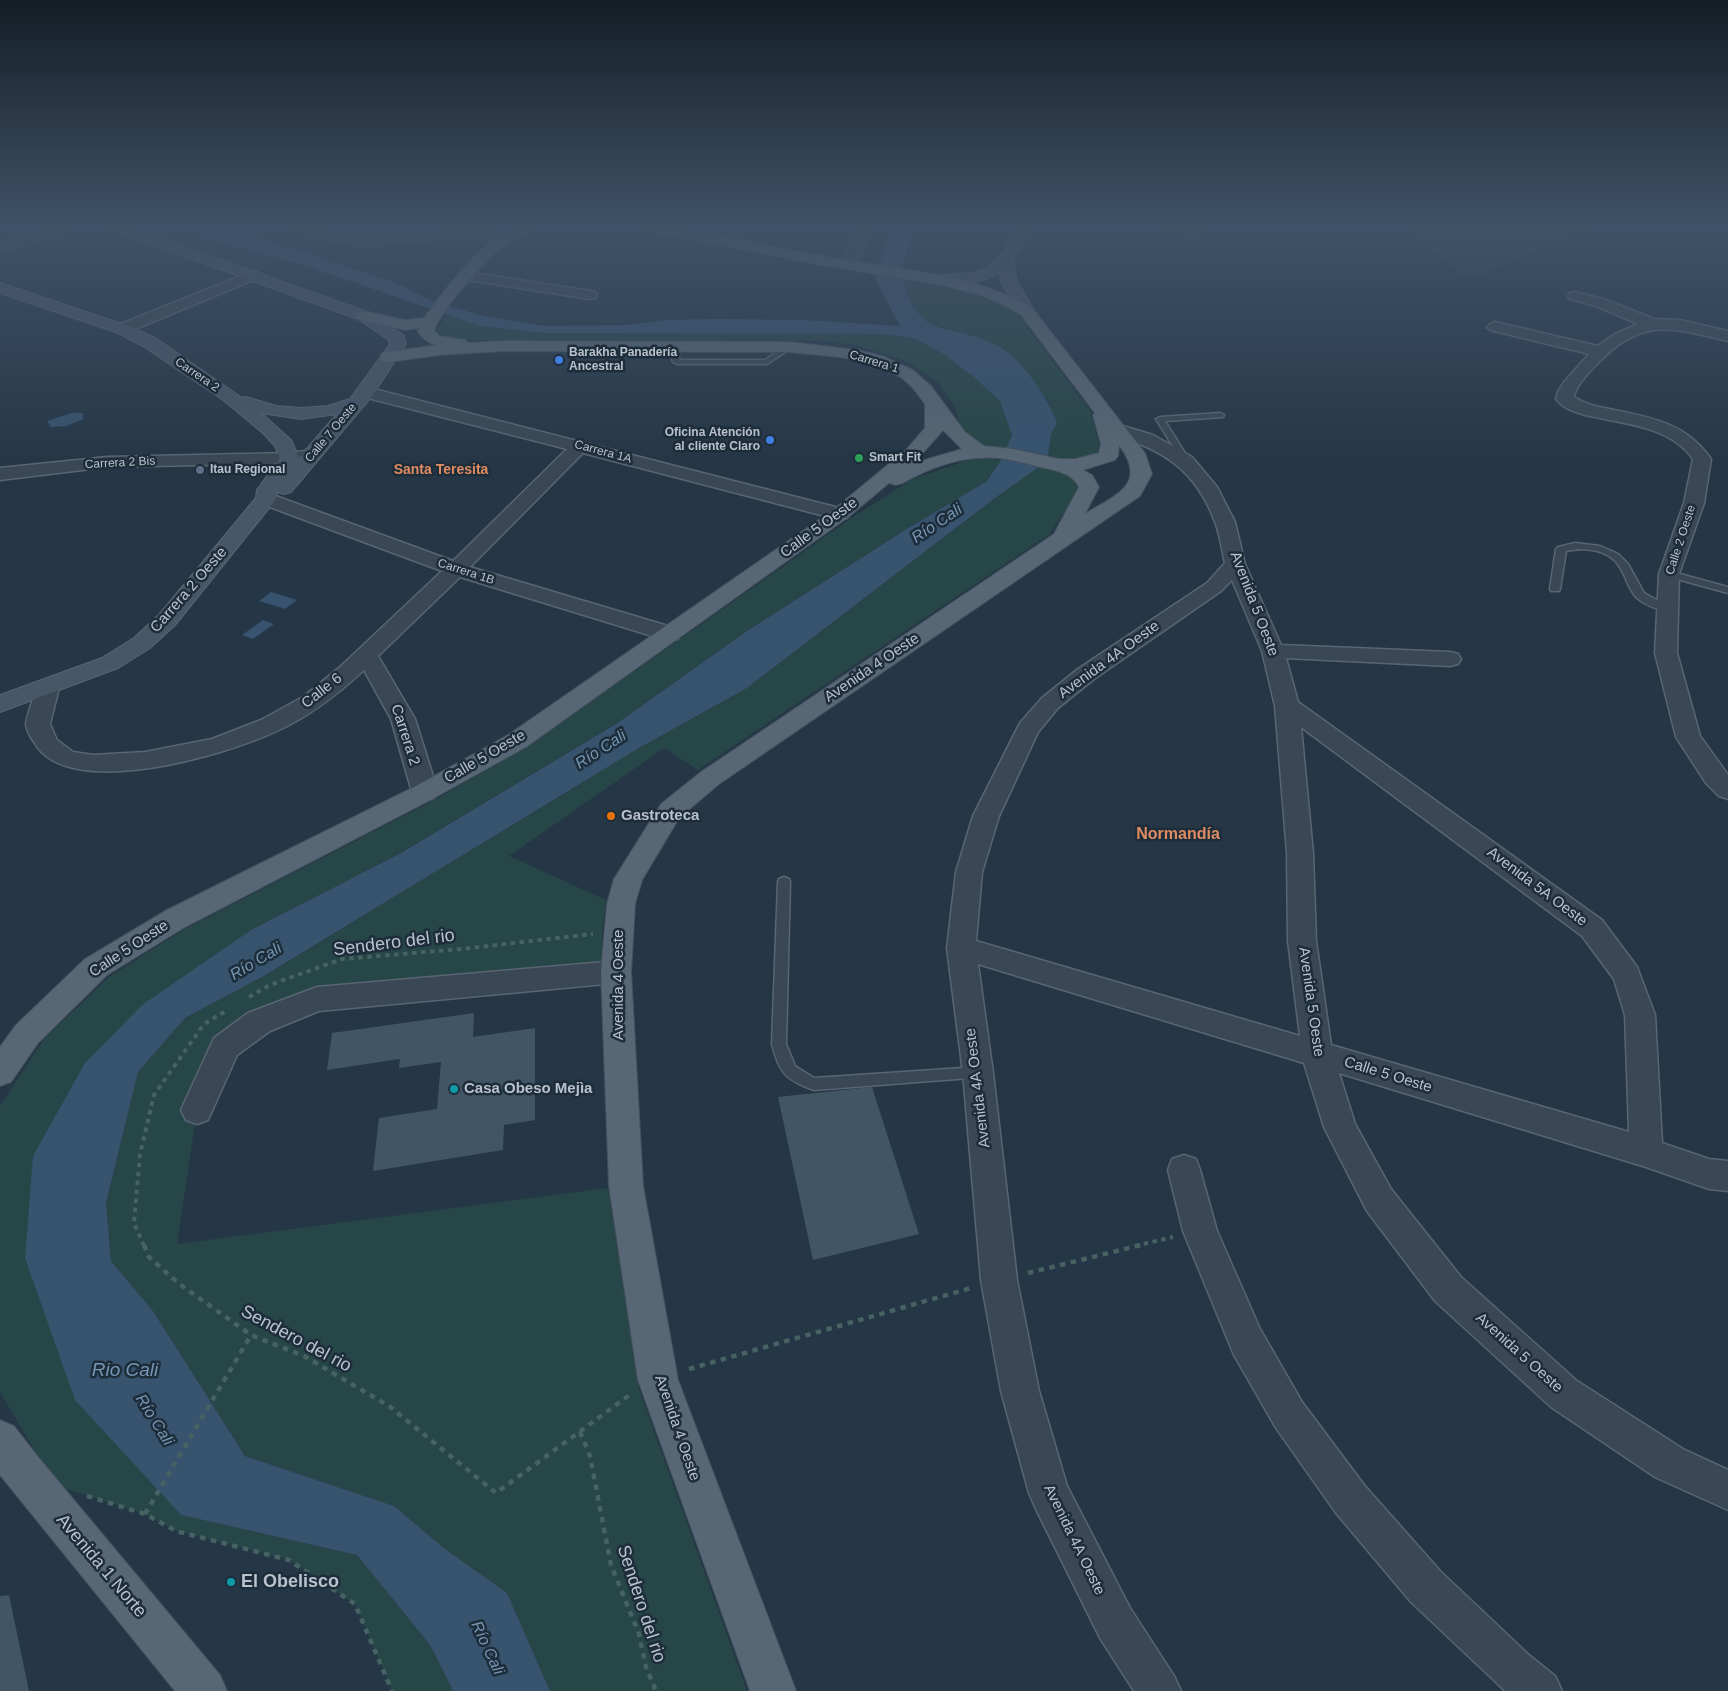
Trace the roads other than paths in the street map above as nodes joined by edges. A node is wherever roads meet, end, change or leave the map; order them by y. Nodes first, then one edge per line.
1 (47, 304) edge
2 (183, 304) edge
3 (331, 304) edge
4 (442, 304) edge
5 (1016, 304) edge
6 (1022, 304) edge
7 (1603, 304) edge
8 (1027, 312) junction
9 (364, 316) junction
10 (430, 320) junction
11 (1652, 324) junction
12 (1495, 327) dead end
13 (122, 329) junction
14 (1728, 336) edge
15 (502, 346) junction
16 (1599, 351) junction
17 (388, 357) junction
18 (228, 396) junction
19 (361, 397) junction
20 (934, 402) junction
21 (1100, 408) junction
22 (1220, 415) dead end
23 (1117, 429) junction
24 (278, 436) junction
25 (580, 446) junction
26 (986, 452) junction
27 (312, 455) junction
28 (241, 458) junction
29 (290, 458) junction
30 (1186, 462) junction
31 (1058, 464) junction
32 (0, 474) edge
33 (266, 499) junction
34 (840, 514) junction
35 (1063, 538) junction
36 (1235, 564) junction
37 (456, 569) junction
38 (1669, 574) junction
39 (1555, 589) dead end
40 (1728, 590) edge
41 (1668, 609) junction
42 (670, 634) junction
43 (1274, 651) junction
44 (366, 655) junction
45 (1450, 659) dead end
46 (48, 688) junction
47 (0, 704) edge
48 (1288, 706) junction
49 (1728, 790) edge
50 (425, 792) junction
51 (784, 882) dead end
52 (961, 948) junction
53 (616, 972) junction
54 (1317, 1054) junction
55 (0, 1072) edge
56 (978, 1073) junction
57 (197, 1110) dead end
58 (1646, 1152) junction
59 (1184, 1170) dead end
60 (1728, 1176) edge
61 (0, 1440) edge
62 (1728, 1490) edge
63 (204, 1691) edge
64 (773, 1691) edge
65 (1159, 1691) edge
66 (1540, 1691) edge

1 - 13 street, Carrera 2
2 - 13 street
3 - 9 street
4 - 10 main road
5 - 8 main road, Avenida 4 Oeste
6 - 8 street, Avenida 4 Oeste
7 - 11 street
8 - 21 main road, Avenida 4 Oeste
9 - 10 main road
9 - 17 street
10 - 15 main road
11 - 14 street
11 - 16 street, Calle 2 Oeste
12 - 16 street
13 - 18 street, Carrera 2
15 - 17 main road
15 - 20 main road, Carrera 1
16 - 38 street, Calle 2 Oeste
17 - 19 street, Calle 7 Oeste
18 - 19 street, Carrera 2
18 - 24 street, Carrera 2
19 - 25 street, Carrera 1A
19 - 27 street, Calle 7 Oeste
20 - 26 main road, Carrera 1
20 - 34 main road, Calle 5 Oeste
21 - 23 main road, Avenida 4 Oeste
21 - 31 main road
22 - 30 lane
23 - 30 street, Avenida 5 Oeste
23 - 35 main road, Avenida 4 Oeste
24 - 28 street, Carrera 2 Bis
24 - 29 street, Carrera 2
25 - 34 street, Carrera 1A
25 - 37 street, Calle 6
26 - 31 main road
26 - 34 main road
27 - 29 street, Carrera 2 Bis
27 - 33 street, Calle 7 Oeste
28 - 29 street, Carrera 2 Bis
28 - 32 street, Carrera 2 Bis
29 - 33 street, Carrera 2 Oeste
30 - 36 street, Avenida 5 Oeste
31 - 35 main road
33 - 37 street, Carrera 1B
33 - 46 street, Carrera 2 Oeste
34 - 42 main road, Calle 5 Oeste
35 - 53 main road, Avenida 4 Oeste
36 - 43 street, Avenida 5 Oeste
36 - 52 street, Avenida 4A Oeste
37 - 42 street, Carrera 1B
37 - 44 street, Calle 6
38 - 40 lane
38 - 41 street, Calle 2 Oeste
39 - 41 lane
41 - 49 street, Calle 2 Oeste
42 - 50 main road, Calle 5 Oeste
43 - 45 street
43 - 48 street, Avenida 5 Oeste
44 - 46 street, Calle 6
44 - 50 street, Carrera 2
46 - 47 street, Carrera 2 Oeste
48 - 54 street, Avenida 5 Oeste
48 - 58 street, Avenida 5A Oeste
50 - 55 main road, Calle 5 Oeste
51 - 56 lane
52 - 54 street, Calle 5 Oeste
52 - 56 street, Avenida 4A Oeste
53 - 57 street
53 - 64 main road, Avenida 4 Oeste
54 - 58 street, Calle 5 Oeste
54 - 62 street, Avenida 5 Oeste
56 - 65 street, Avenida 4A Oeste
58 - 60 street, Calle 5 Oeste
59 - 66 street
61 - 63 main road, Avenida 1 Norte

